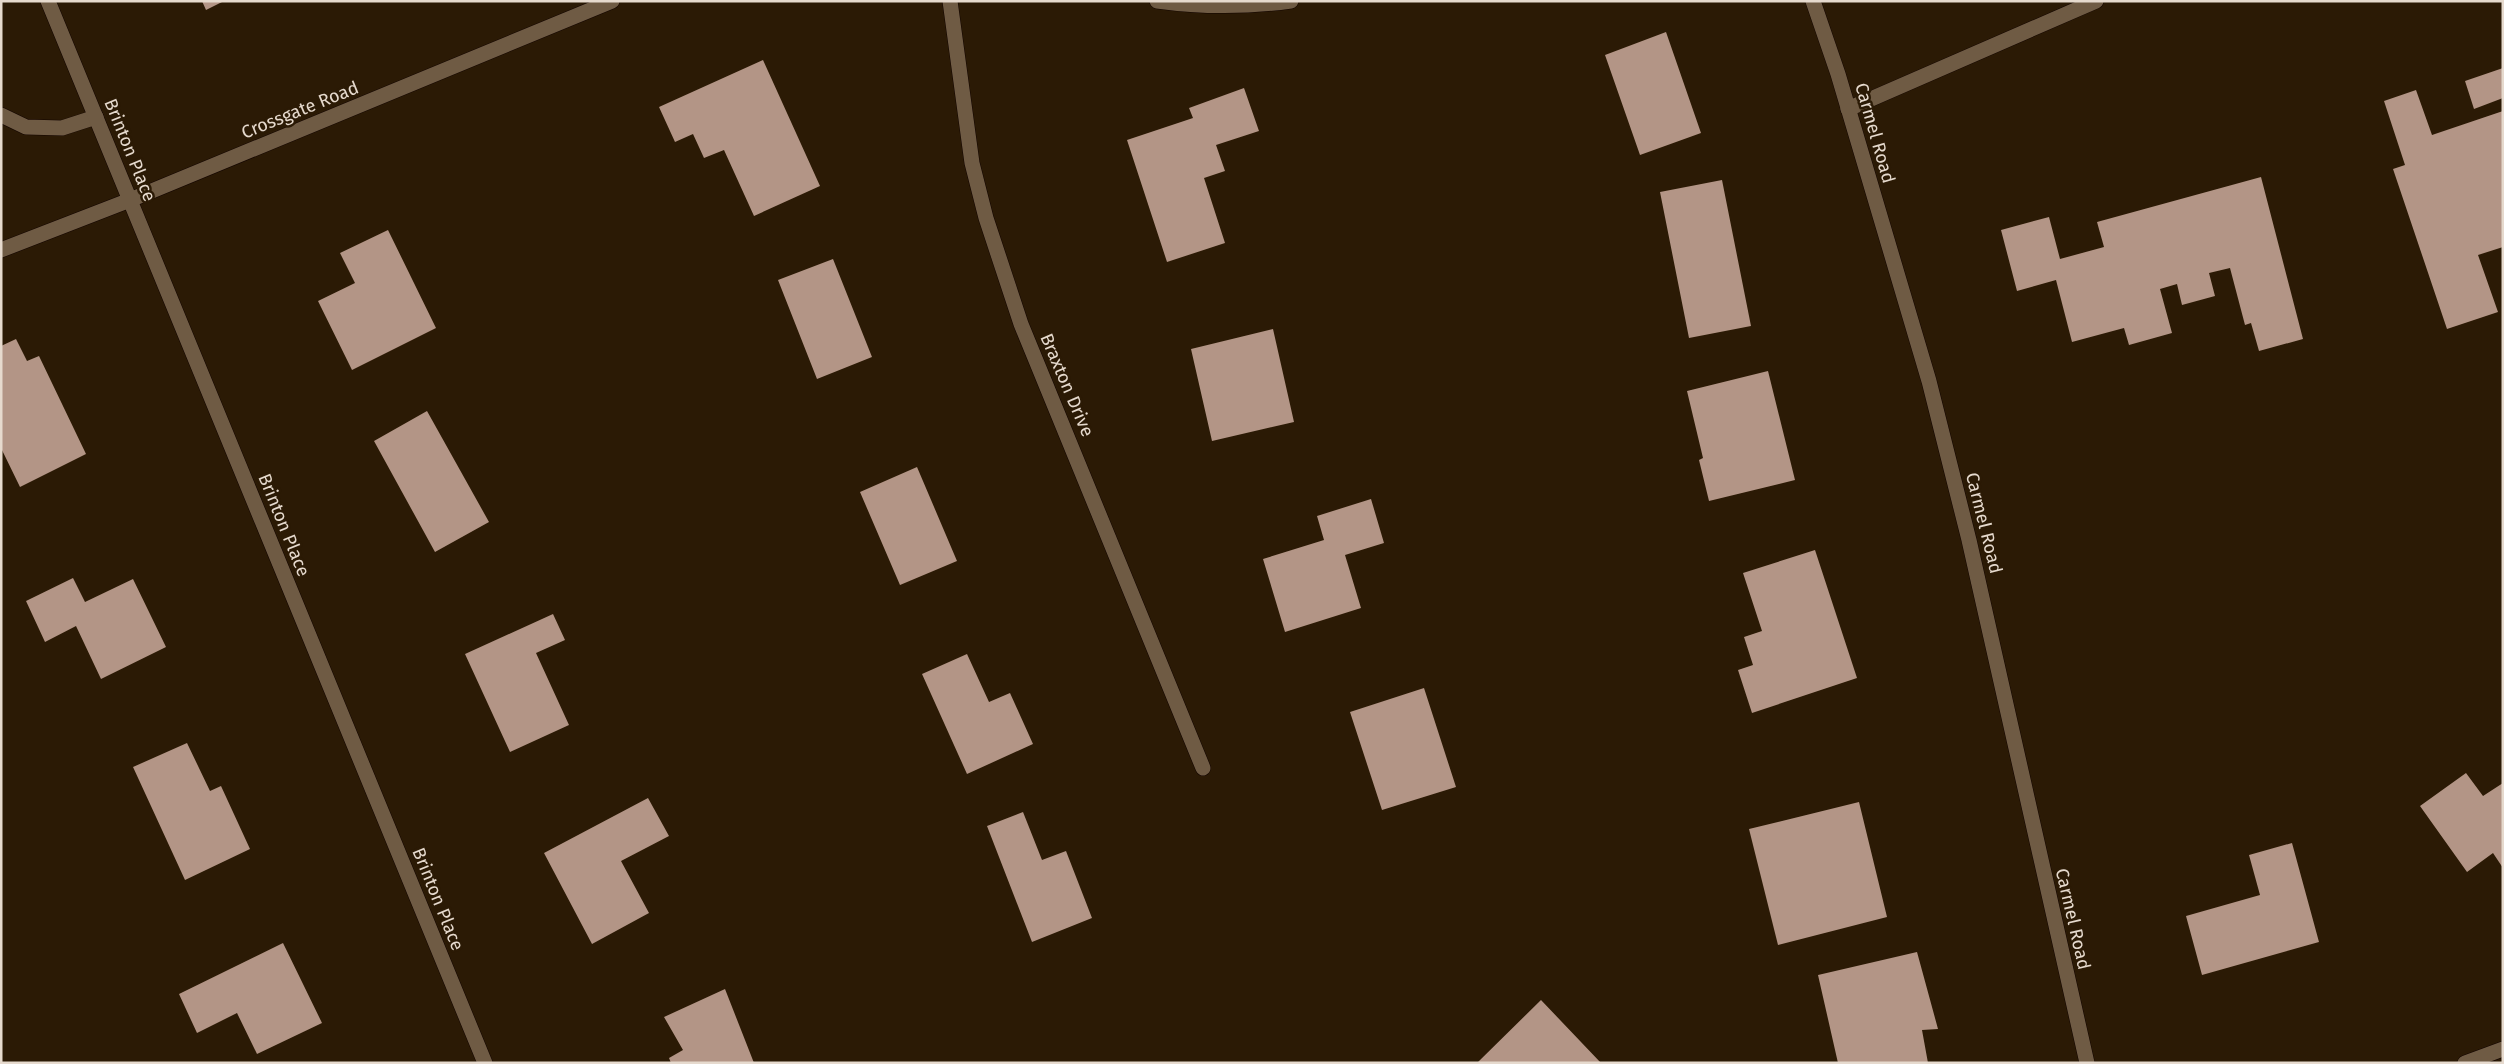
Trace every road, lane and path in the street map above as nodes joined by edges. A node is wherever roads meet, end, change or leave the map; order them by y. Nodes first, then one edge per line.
1 (48, 1) edge
2 (612, 1) edge
3 (950, 1) edge
4 (1157, 1) edge
5 (1291, 1) edge
6 (1813, 1) edge
7 (2096, 1) edge
8 (1848, 110) junction
9 (1, 115) edge
10 (96, 117) junction
11 (130, 200) junction
12 (1, 250) edge
13 (1204, 768) dead end
14 (2503, 1049) edge
15 (484, 1063) edge
16 (2087, 1063) edge
17 (2465, 1063) edge

1 - 10 street, Brinton Place
2 - 11 street, Crossgate Road
3 - 13 street, Braxton Drive
4 - 5 street
6 - 8 street, Carmel Road
7 - 8 street
8 - 16 street, Carmel Road
9 - 10 street
10 - 11 street, Brinton Place
11 - 12 street, Crossgate Road
11 - 15 street, Brinton Place
14 - 17 street

